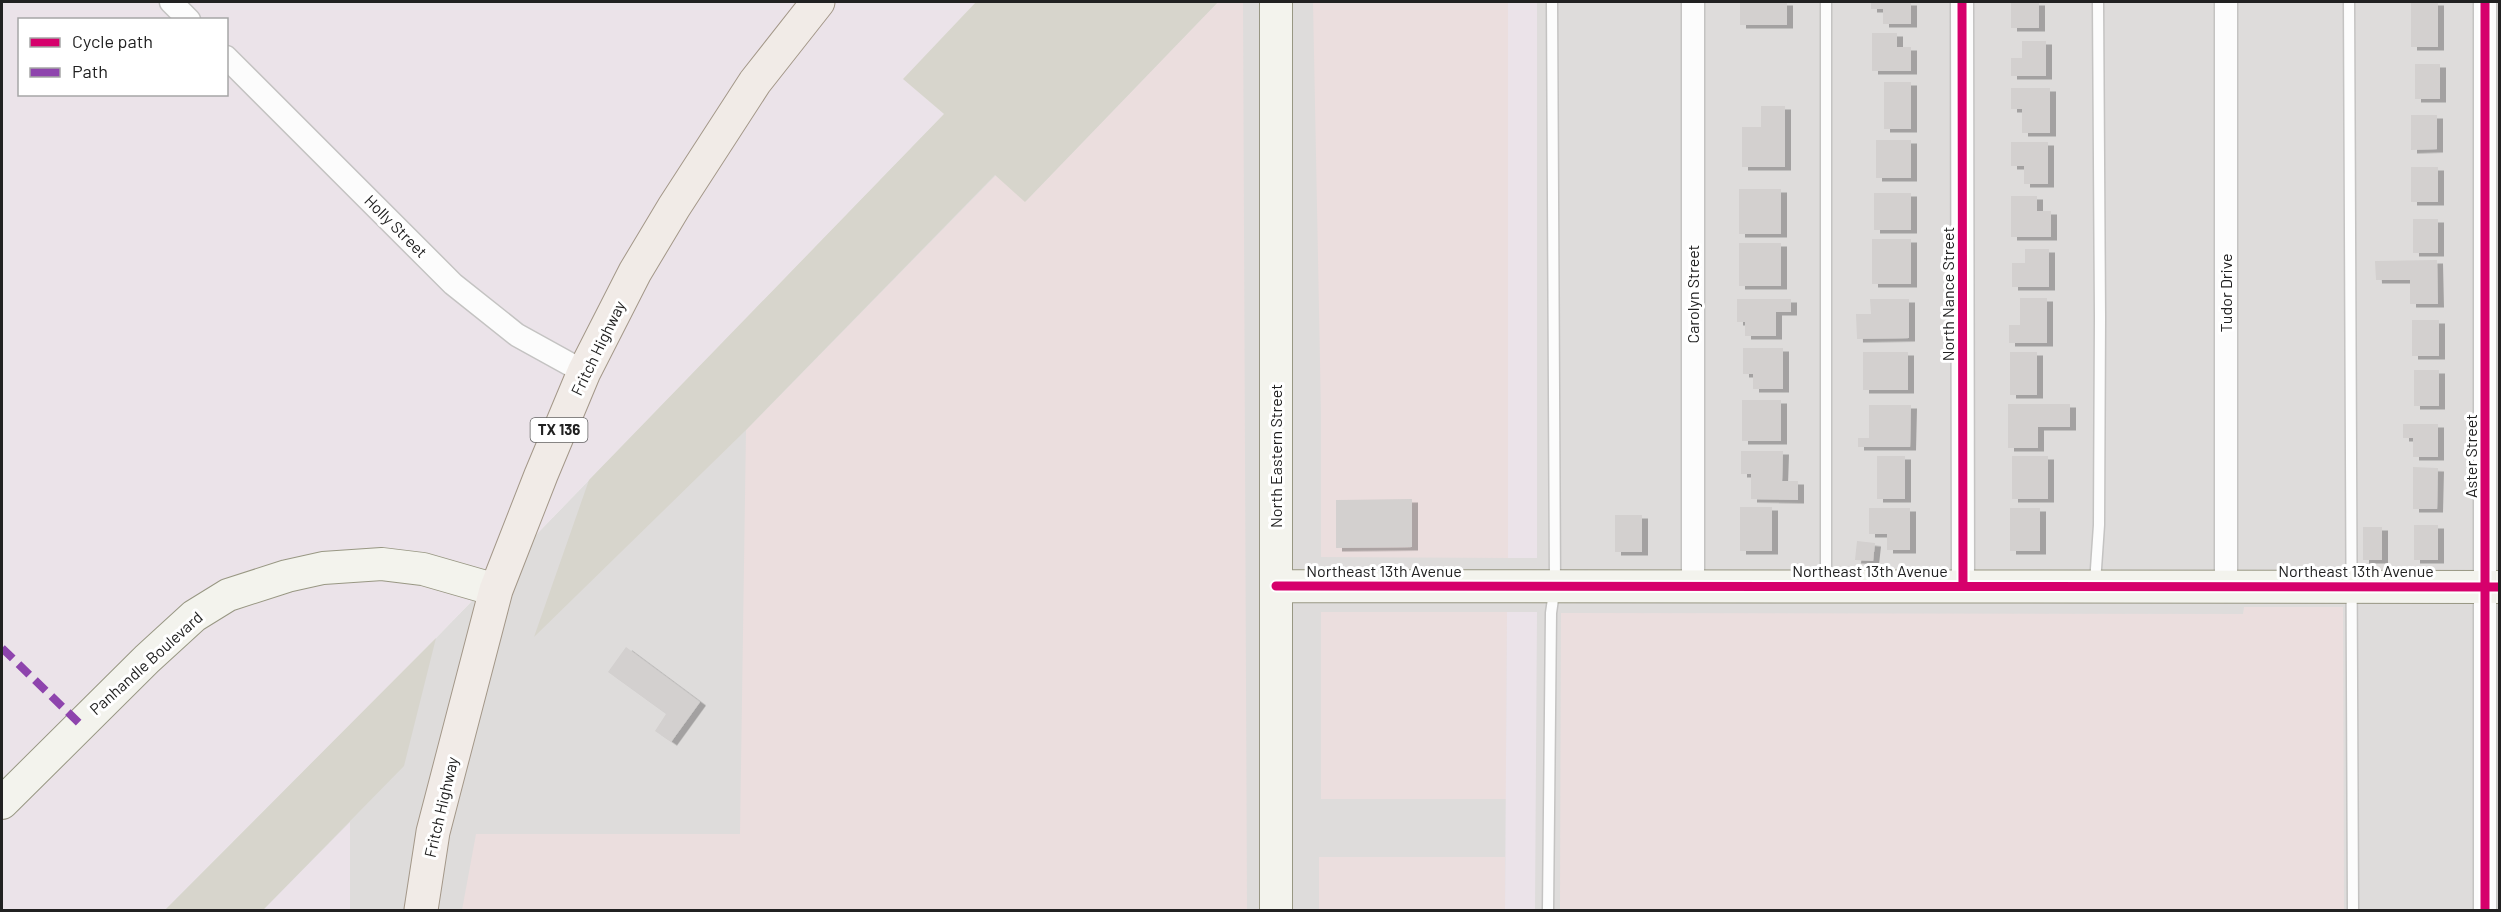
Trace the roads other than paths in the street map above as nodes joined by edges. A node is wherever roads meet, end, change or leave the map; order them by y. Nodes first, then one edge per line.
1 (171, 2) edge
2 (818, 2) edge
3 (1276, 2) edge
4 (1552, 2) edge
5 (1693, 2) edge
6 (1826, 2) edge
7 (1962, 2) edge
8 (2098, 2) edge
9 (2226, 2) edge
10 (2349, 2) edge
11 (2485, 2) edge
12 (187, 18) edge
13 (228, 59) edge
14 (584, 372) junction
15 (1555, 585) junction
16 (2226, 585) junction
17 (2352, 585) junction
18 (1276, 586) junction
19 (1693, 586) junction
20 (1826, 586) junction
21 (1963, 586) junction
22 (2095, 586) junction
23 (2493, 587) edge
24 (496, 590) junction
25 (2, 803) edge
26 (421, 910) edge
27 (1276, 910) edge
28 (1548, 910) edge
29 (2353, 910) edge
30 (2485, 910) edge

1 - 12 street
2 - 14 main road, Fritch Highway / TX 136
3 - 18 street, North Eastern Street
4 - 15 lane
5 - 19 street, Carolyn Street
6 - 20 lane
7 - 21 street, North Nance Street
8 - 22 lane
9 - 16 street, Tudor Drive
10 - 17 lane
11 - 23 street, Aster Street
13 - 14 street, Holly Street
14 - 24 main road, Fritch Highway / TX 136
15 - 18 street, Northeast 13th Avenue
15 - 19 street, Northeast 13th Avenue
15 - 28 lane
16 - 17 street, Northeast 13th Avenue
16 - 22 street, Northeast 13th Avenue
17 - 23 street, Northeast 13th Avenue
17 - 29 lane
18 - 27 street, North Eastern Street
19 - 20 street, Northeast 13th Avenue
20 - 21 street, Northeast 13th Avenue
21 - 22 street, Northeast 13th Avenue
23 - 30 street, Aster Street
24 - 25 street, Panhandle Boulevard
24 - 26 main road, Fritch Highway / TX 136

